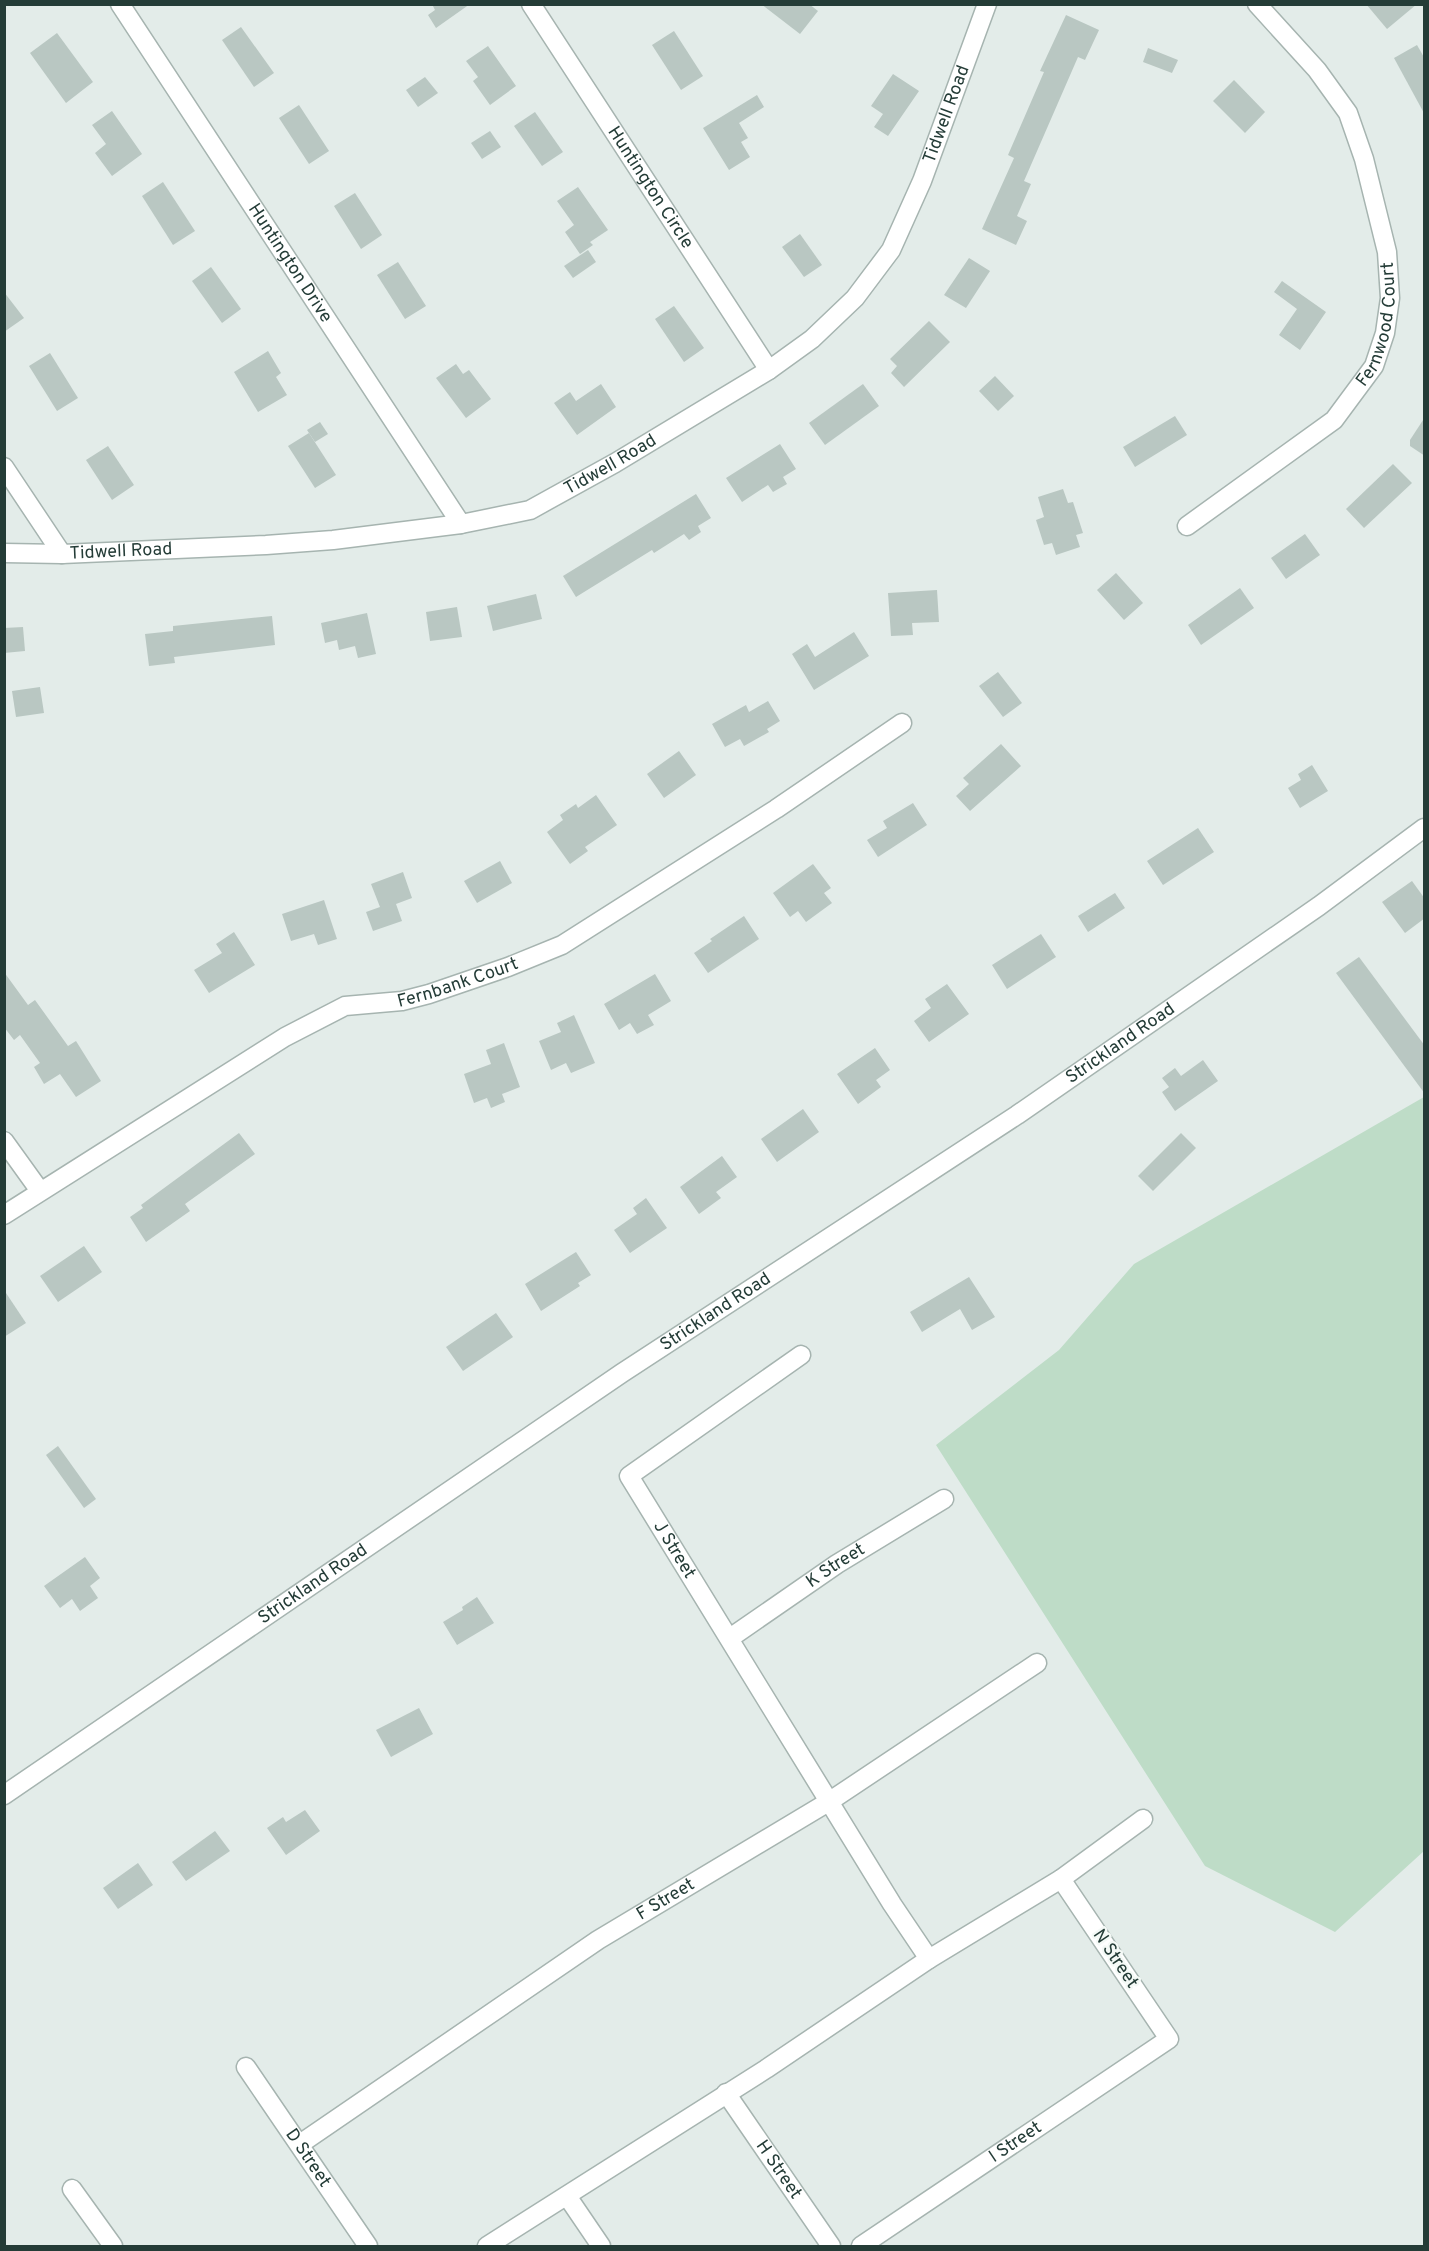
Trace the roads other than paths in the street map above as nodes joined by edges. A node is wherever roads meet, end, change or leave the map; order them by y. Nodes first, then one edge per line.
1 (120, 4) edge
2 (531, 4) edge
3 (987, 4) edge
4 (1257, 4) edge
5 (770, 370) junction
6 (4, 467) edge
7 (461, 524) junction
8 (1187, 526) dead end
9 (4, 554) edge
10 (62, 554) junction
11 (902, 723) dead end
12 (1425, 828) edge
13 (4, 1141) edge
14 (40, 1191) junction
15 (4, 1215) edge
16 (801, 1355) dead end
17 (944, 1499) dead end
18 (730, 1638) junction
19 (1037, 1663) dead end
20 (4, 1795) edge
21 (830, 1801) junction
22 (1143, 1819) dead end
23 (1061, 1879) junction
24 (929, 1959) junction
25 (1169, 2039) joint
26 (246, 2067) dead end
27 (726, 2093) junction
28 (300, 2144) junction
29 (72, 2189) dead end
30 (567, 2196) junction
31 (113, 2247) edge
32 (368, 2247) edge
33 (487, 2247) edge
34 (601, 2247) edge
35 (831, 2247) edge
36 (861, 2247) edge

1 - 7 street, Huntington Drive
2 - 5 street, Huntington Circle
3 - 5 street, Tidwell Road
4 - 8 street, Fernwood Court
5 - 7 street, Tidwell Road
6 - 10 street
7 - 10 street, Tidwell Road
9 - 10 street, Tidwell Road
11 - 14 street, Fernbank Court
12 - 20 street, Strickland Road
13 - 14 street
14 - 15 street, Fernbank Court
16 - 18 street, J Street
17 - 18 street, K Street
18 - 21 street, J Street
19 - 21 street, F Street
21 - 24 street
21 - 28 street, F Street
22 - 23 street
23 - 24 street
23 - 25 street, N Street
24 - 27 street
25 - 36 street, I Street
26 - 28 street, D Street
27 - 30 street
27 - 35 street, H Street
28 - 32 street, D Street
29 - 31 street
30 - 33 street
30 - 34 street

